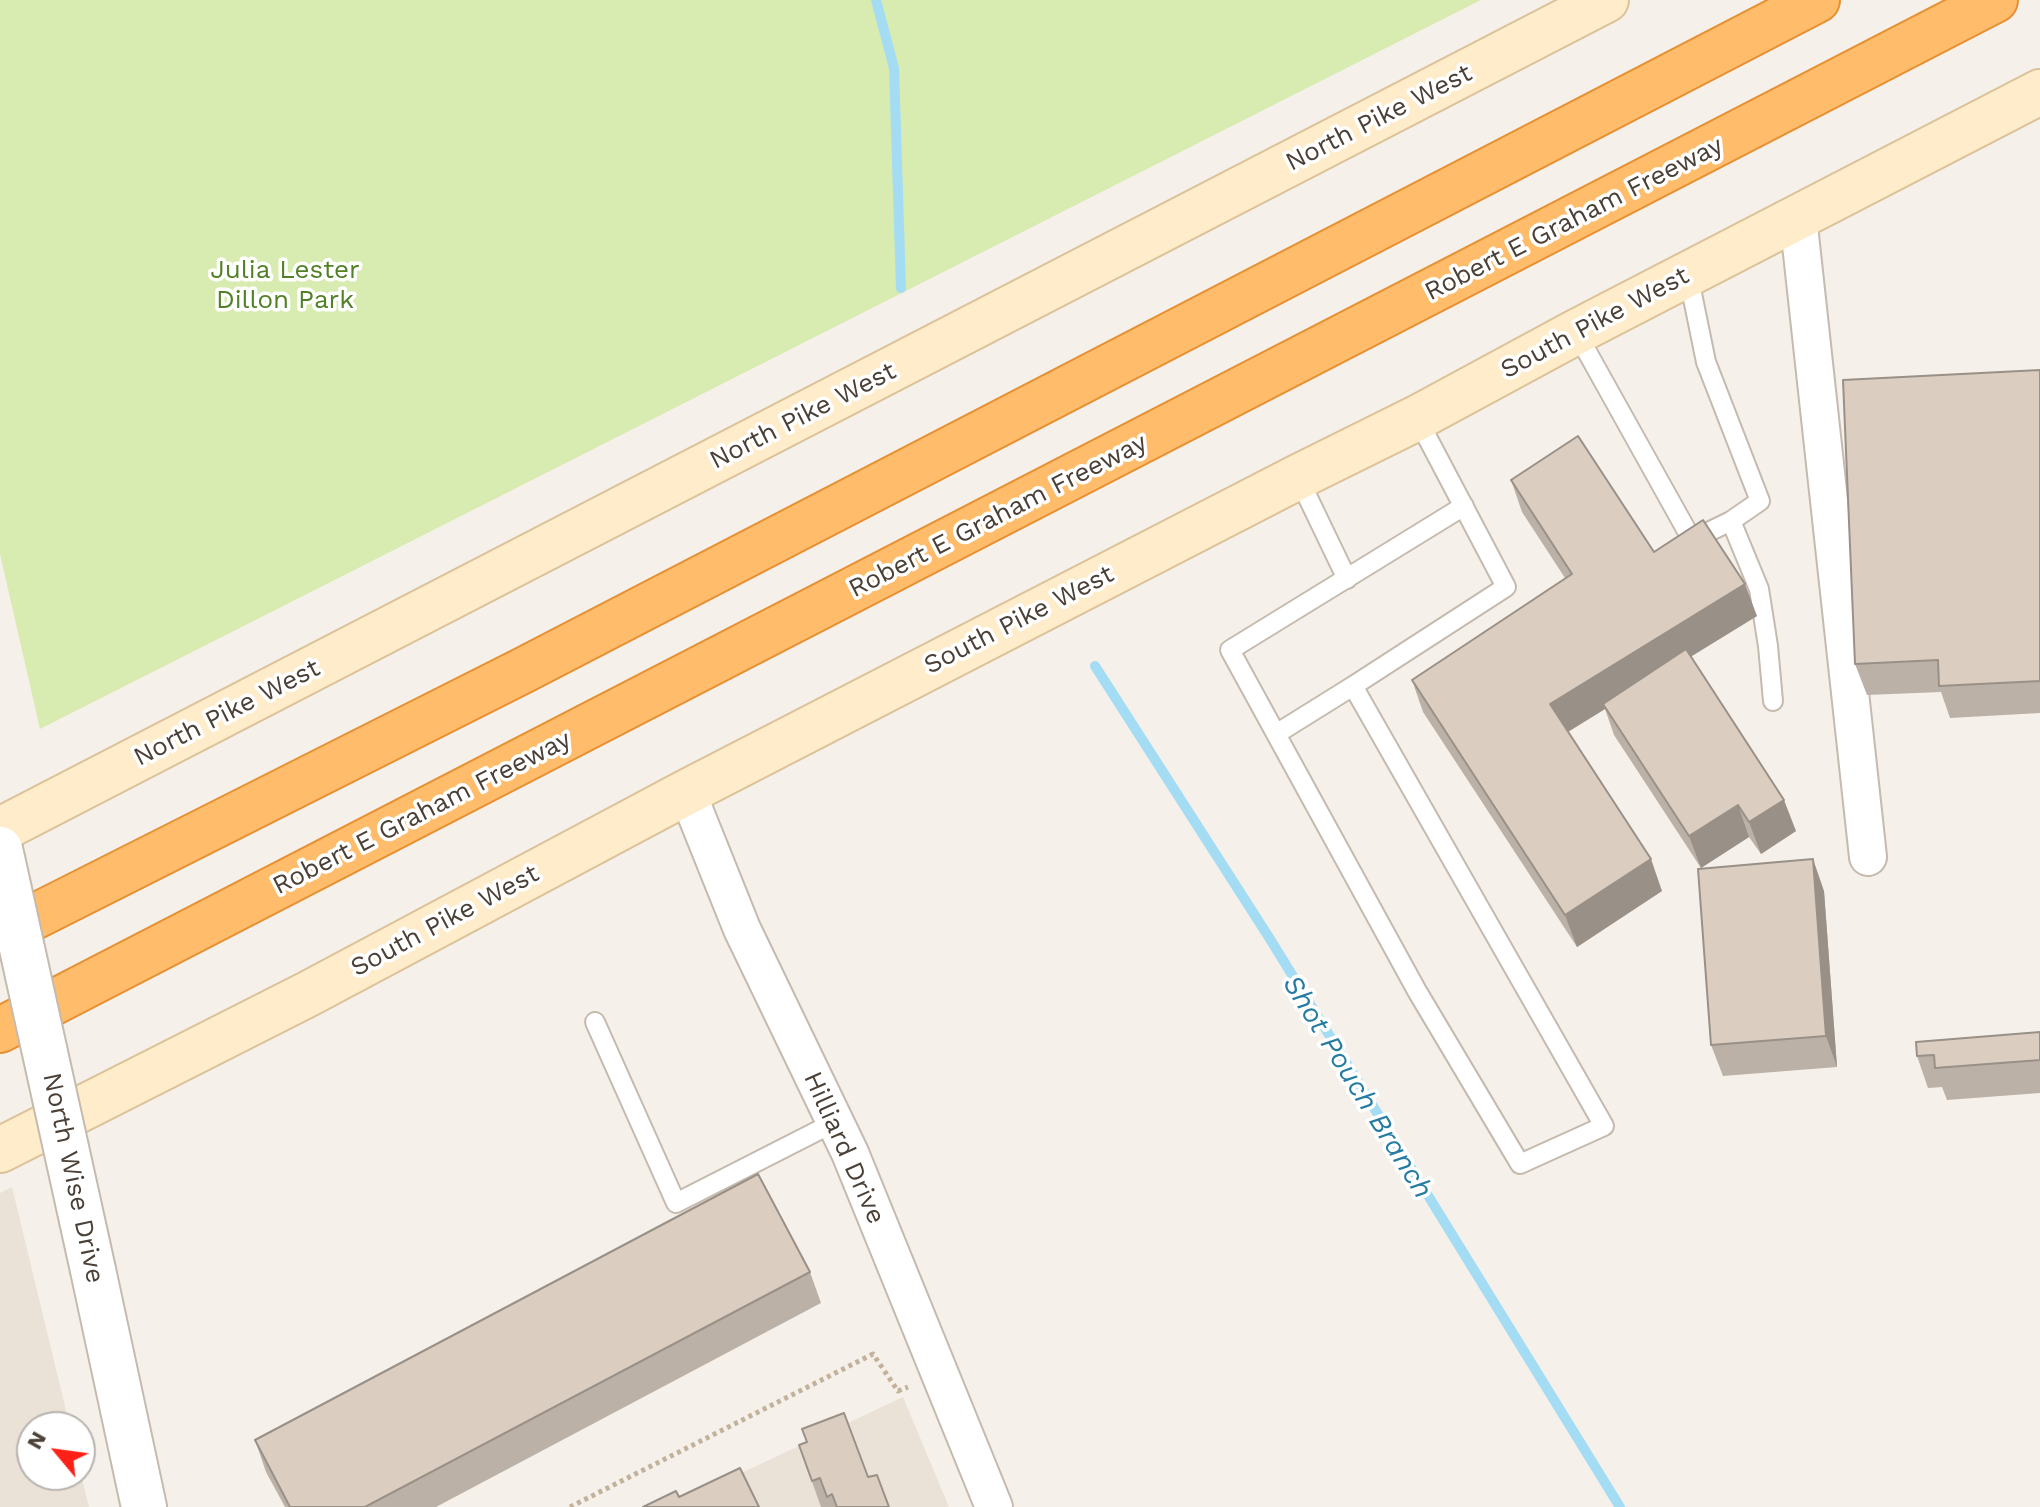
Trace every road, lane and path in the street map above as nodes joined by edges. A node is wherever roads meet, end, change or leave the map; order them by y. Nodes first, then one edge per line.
1 (1606, 0) edge
2 (1817, 0) edge
3 (1995, 0) edge
4 (2040, 92) edge
5 (1798, 217) junction
6 (1688, 274) junction
7 (1576, 332) junction
8 (1417, 418) junction
9 (1298, 477) junction
10 (1464, 506) junction
11 (1731, 521) junction
12 (1347, 579) junction
13 (1353, 686) junction
14 (1773, 701) dead end
15 (1276, 734) junction
16 (687, 792) junction
17 (0, 830) edge
18 (0, 849) edge
19 (1868, 857) dead end
20 (0, 934) edge
21 (595, 1022) dead end
22 (0, 1030) edge
23 (835, 1122) junction
24 (0, 1150) edge
25 (898, 1391) dead end
26 (144, 1507) edge
27 (570, 1507) edge
28 (994, 1507) edge

1 - 17 main road, North Pike West
2 - 20 highway
3 - 22 highway, Robert E Graham Freeway
4 - 5 main road, South Pike West
5 - 6 main road, South Pike West
5 - 19 street
6 - 7 main road, South Pike West
6 - 11 lane
7 - 8 main road, South Pike West
7 - 11 lane
8 - 9 main road, South Pike West
8 - 10 lane
9 - 12 lane
9 - 16 main road, South Pike West
10 - 12 lane
10 - 13 lane
11 - 14 lane
12 - 15 lane
13 - 15 lane
13 - 15 lane
16 - 23 street, Hilliard Drive
16 - 24 main road, South Pike West
18 - 26 street, North Wise Drive, bridge
21 - 23 lane
23 - 28 street, Hilliard Drive
25 - 27 path

